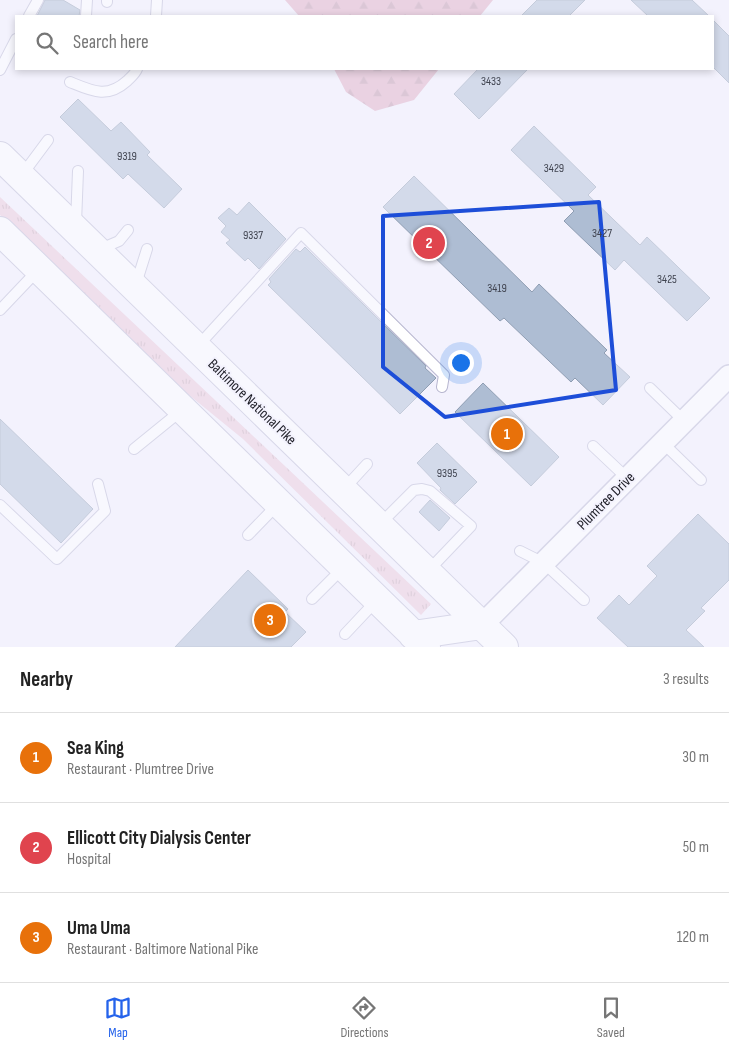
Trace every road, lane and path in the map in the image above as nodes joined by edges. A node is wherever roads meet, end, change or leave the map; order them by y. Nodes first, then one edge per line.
1 (38, 0) edge
2 (87, 0) edge
3 (158, 0) edge
4 (30, 15) edge
5 (86, 15) edge
6 (156, 15) edge
7 (15, 41) edge
8 (0, 70) edge
9 (136, 70) edge
10 (70, 82) dead end
11 (48, 140) dead end
12 (0, 156) edge
13 (78, 170) dead end
14 (21, 177) junction
15 (75, 229) junction
16 (128, 230) dead end
17 (0, 231) edge
18 (147, 248) dead end
19 (98, 250) junction
20 (39, 269) junction
21 (135, 288) junction
22 (0, 310) edge
23 (197, 348) junction
24 (729, 376) edge
25 (442, 387) dead end
26 (650, 388) dead end
27 (183, 409) junction
28 (684, 421) junction
29 (663, 442) junction
30 (593, 446) dead end
31 (134, 449) dead end
32 (367, 464) dead end
33 (628, 479) junction
34 (701, 480) dead end
35 (98, 484) dead end
36 (343, 490) junction
37 (279, 504) junction
38 (0, 505) edge
39 (379, 525) junction
40 (248, 535) dead end
41 (520, 551) dead end
42 (544, 563) junction
43 (344, 567) junction
44 (428, 572) junction
45 (312, 599) dead end
46 (377, 600) junction
47 (584, 600) dead end
48 (482, 625) junction
49 (345, 634) dead end
50 (420, 641) edge
51 (504, 647) edge

1 - 4 lane
2 - 5 lane
3 - 6 lane
7 - 8 lane
9 - 10 lane
11 - 14 lane
12 - 14 main road, Baltimore National Pike
13 - 15 lane
14 - 15 main road, Baltimore National Pike
15 - 19 main road, Baltimore National Pike
16 - 19 lane
17 - 20 main road
18 - 21 lane
19 - 21 main road, Baltimore National Pike
20 - 22 lane
20 - 27 main road
21 - 23 main road, Baltimore National Pike
23 - 25 lane
23 - 36 main road, Baltimore National Pike
24 - 28 street, Plumtree Drive
26 - 28 lane
27 - 31 lane
27 - 37 main road
28 - 29 street, Plumtree Drive
29 - 33 street, Plumtree Drive
29 - 34 lane
30 - 33 lane
32 - 36 lane
33 - 42 street, Plumtree Drive
35 - 38 lane
36 - 39 main road, Baltimore National Pike
37 - 40 lane
37 - 43 main road
39 - 44 main road, Baltimore National Pike
39 - 44 lane
41 - 42 lane
42 - 47 lane
42 - 48 street, Plumtree Drive
43 - 45 lane
43 - 46 main road
44 - 48 main road, Baltimore National Pike
46 - 49 lane
46 - 50 main road
48 - 50 main road
48 - 51 main road, Baltimore National Pike

